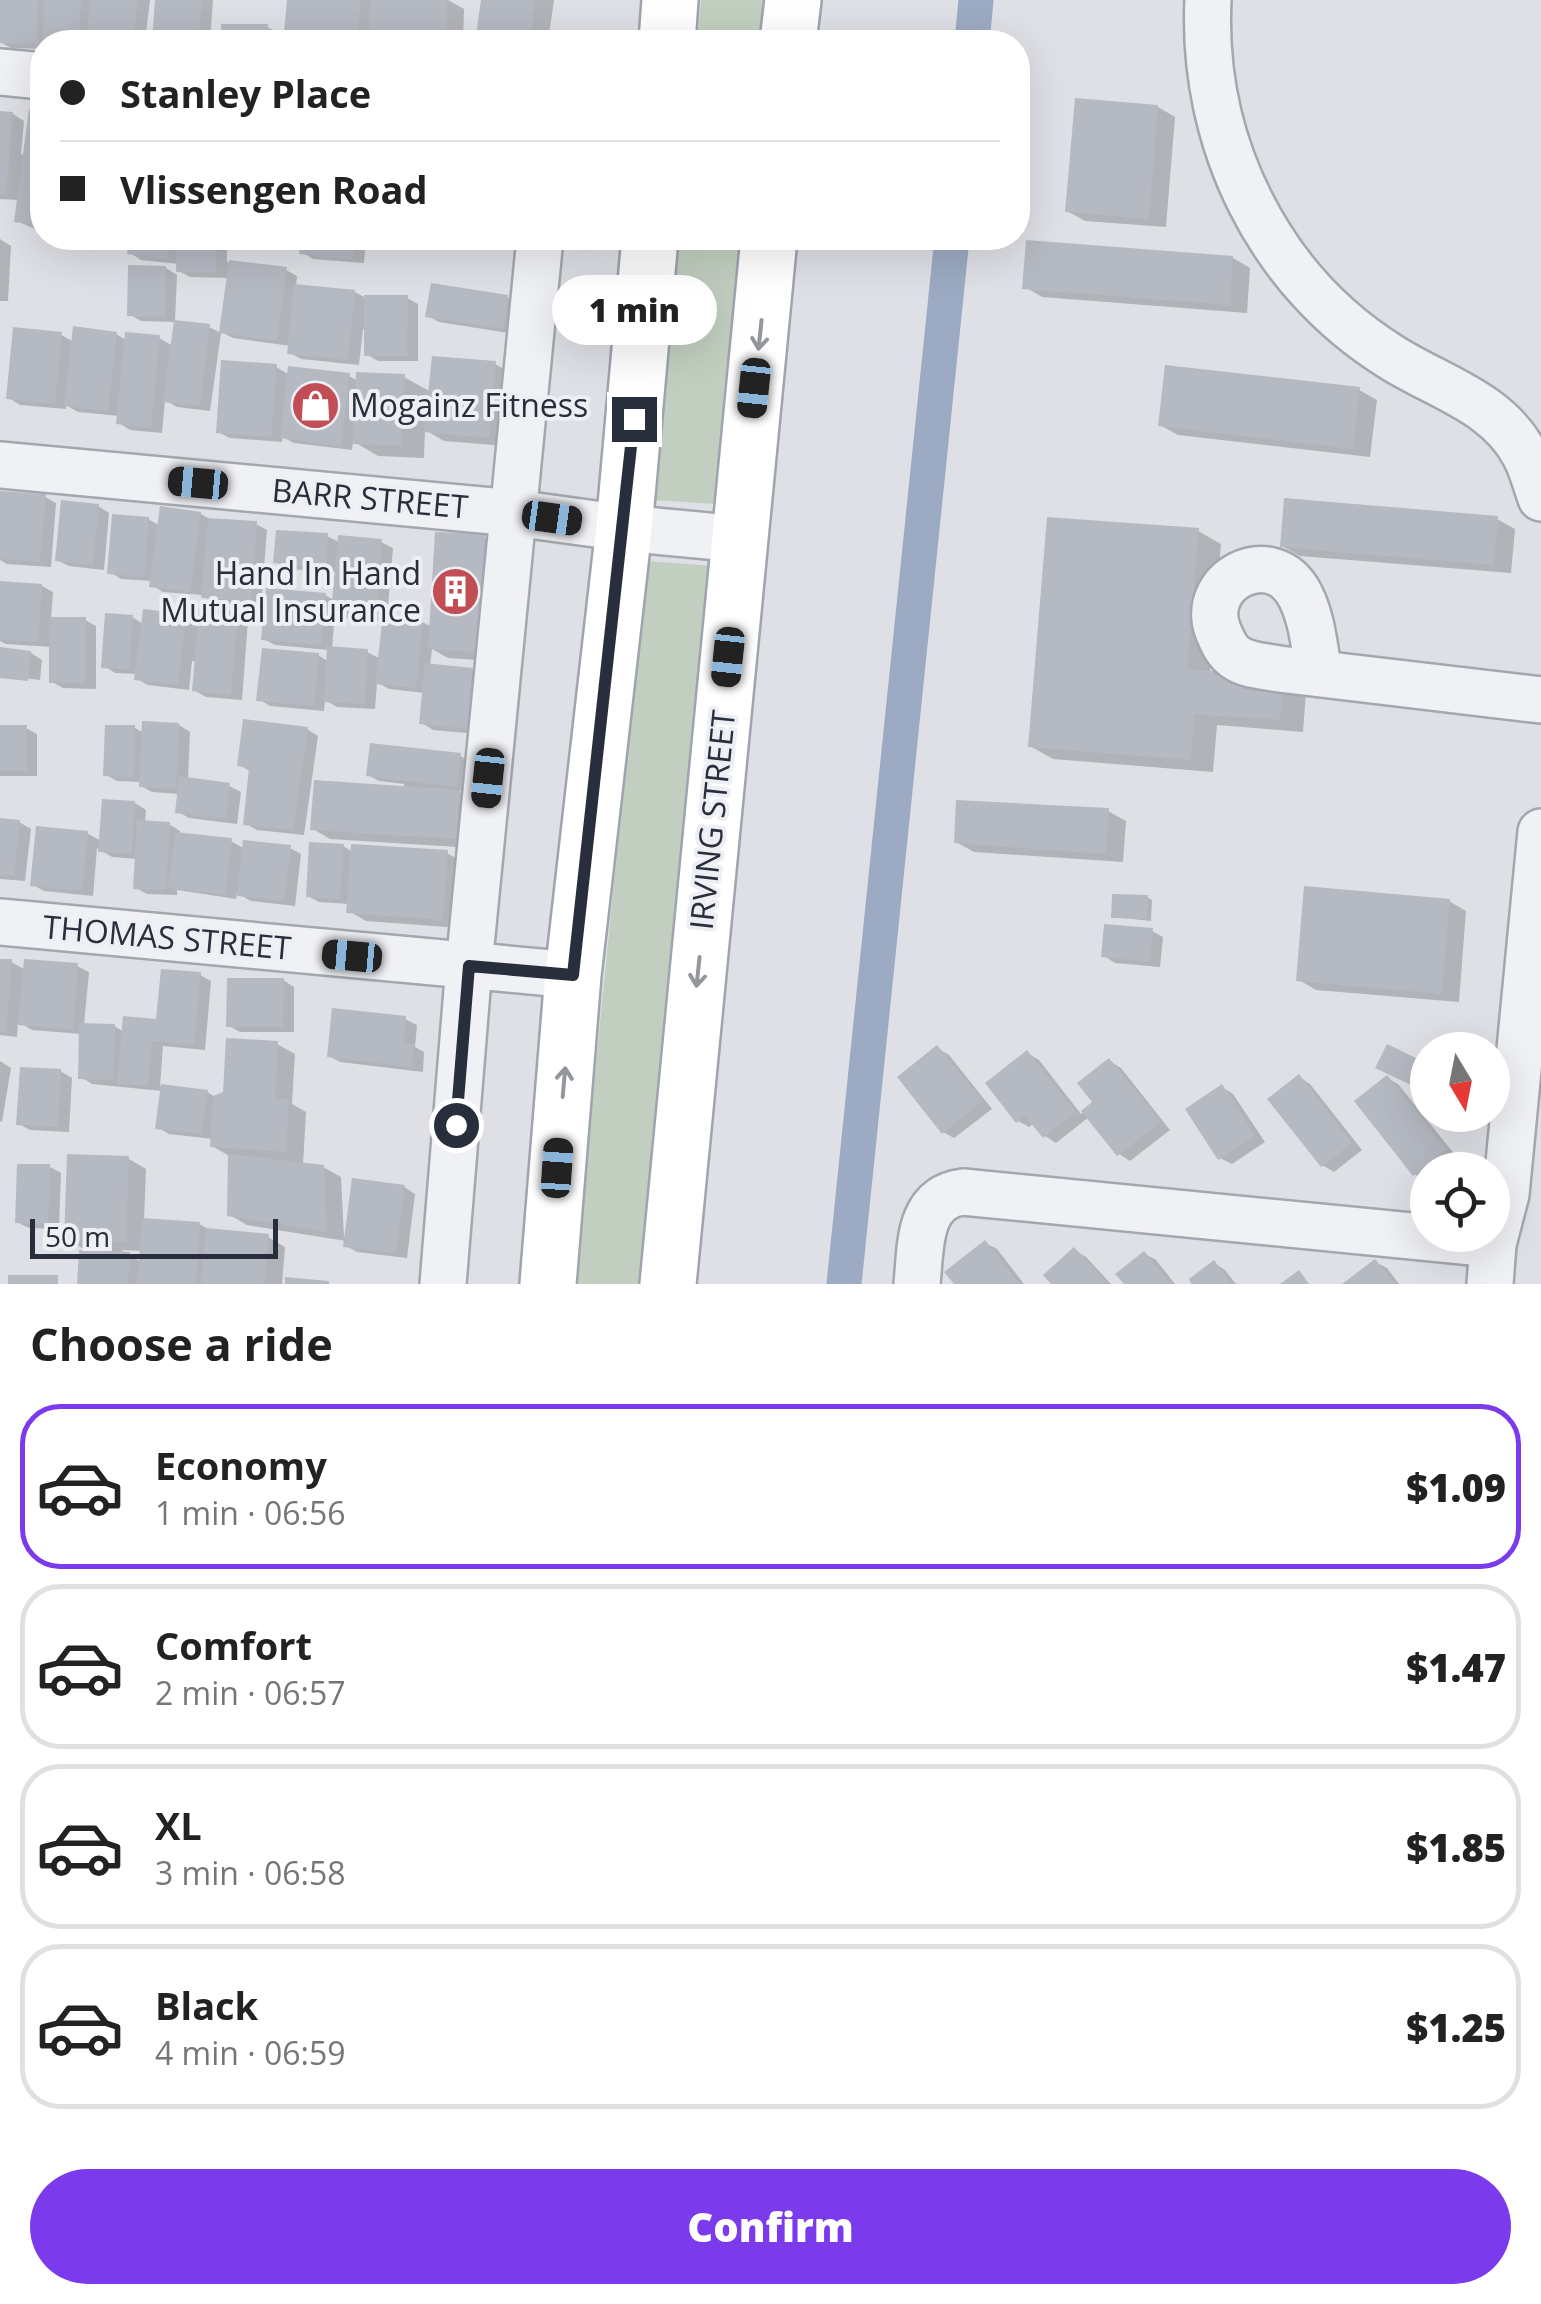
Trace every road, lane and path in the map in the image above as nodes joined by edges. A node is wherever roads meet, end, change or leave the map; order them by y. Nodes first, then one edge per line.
1 (670, 0) edge
2 (792, 0) edge
3 (1208, 0) edge
4 (668, 30) edge
5 (789, 30) edge
6 (0, 72) edge
7 (30, 75) edge
8 (539, 250) edge
9 (649, 250) edge
10 (768, 250) edge
11 (1454, 391) junction
12 (1541, 414) edge
13 (0, 465) edge
14 (1541, 498) edge
15 (515, 513) junction
16 (624, 528) junction
17 (740, 539) junction
18 (1319, 673) dead end
19 (1541, 700) edge
20 (1541, 832) edge
21 (1536, 917) edge
22 (0, 922) edge
23 (469, 966) junction
24 (573, 975) junction
25 (1526, 1134) edge
26 (1523, 1197) edge
27 (1492, 1264) edge
28 (443, 1284) edge
29 (548, 1284) edge
30 (668, 1284) edge
31 (917, 1284) edge

1 - 4 main road
2 - 5 main road
3 - 11 street
6 - 7 street
8 - 15 street
9 - 16 main road
10 -> 17 main road, IRVING STREET
11 - 12 street
11 - 14 street
13 - 15 street, BARR STREET
15 - 16 street, BARR STREET
15 - 23 street
16 - 17 street, BARR STREET
16 - 24 main road
17 -> 30 main road, IRVING STREET
18 - 19 street
20 - 21 street
21 - 25 street
22 - 23 street, THOMAS STREET
23 - 24 street, THOMAS STREET
23 - 28 street
29 -> 24 main road
25 - 26 street
26 - 27 street
27 - 31 street

